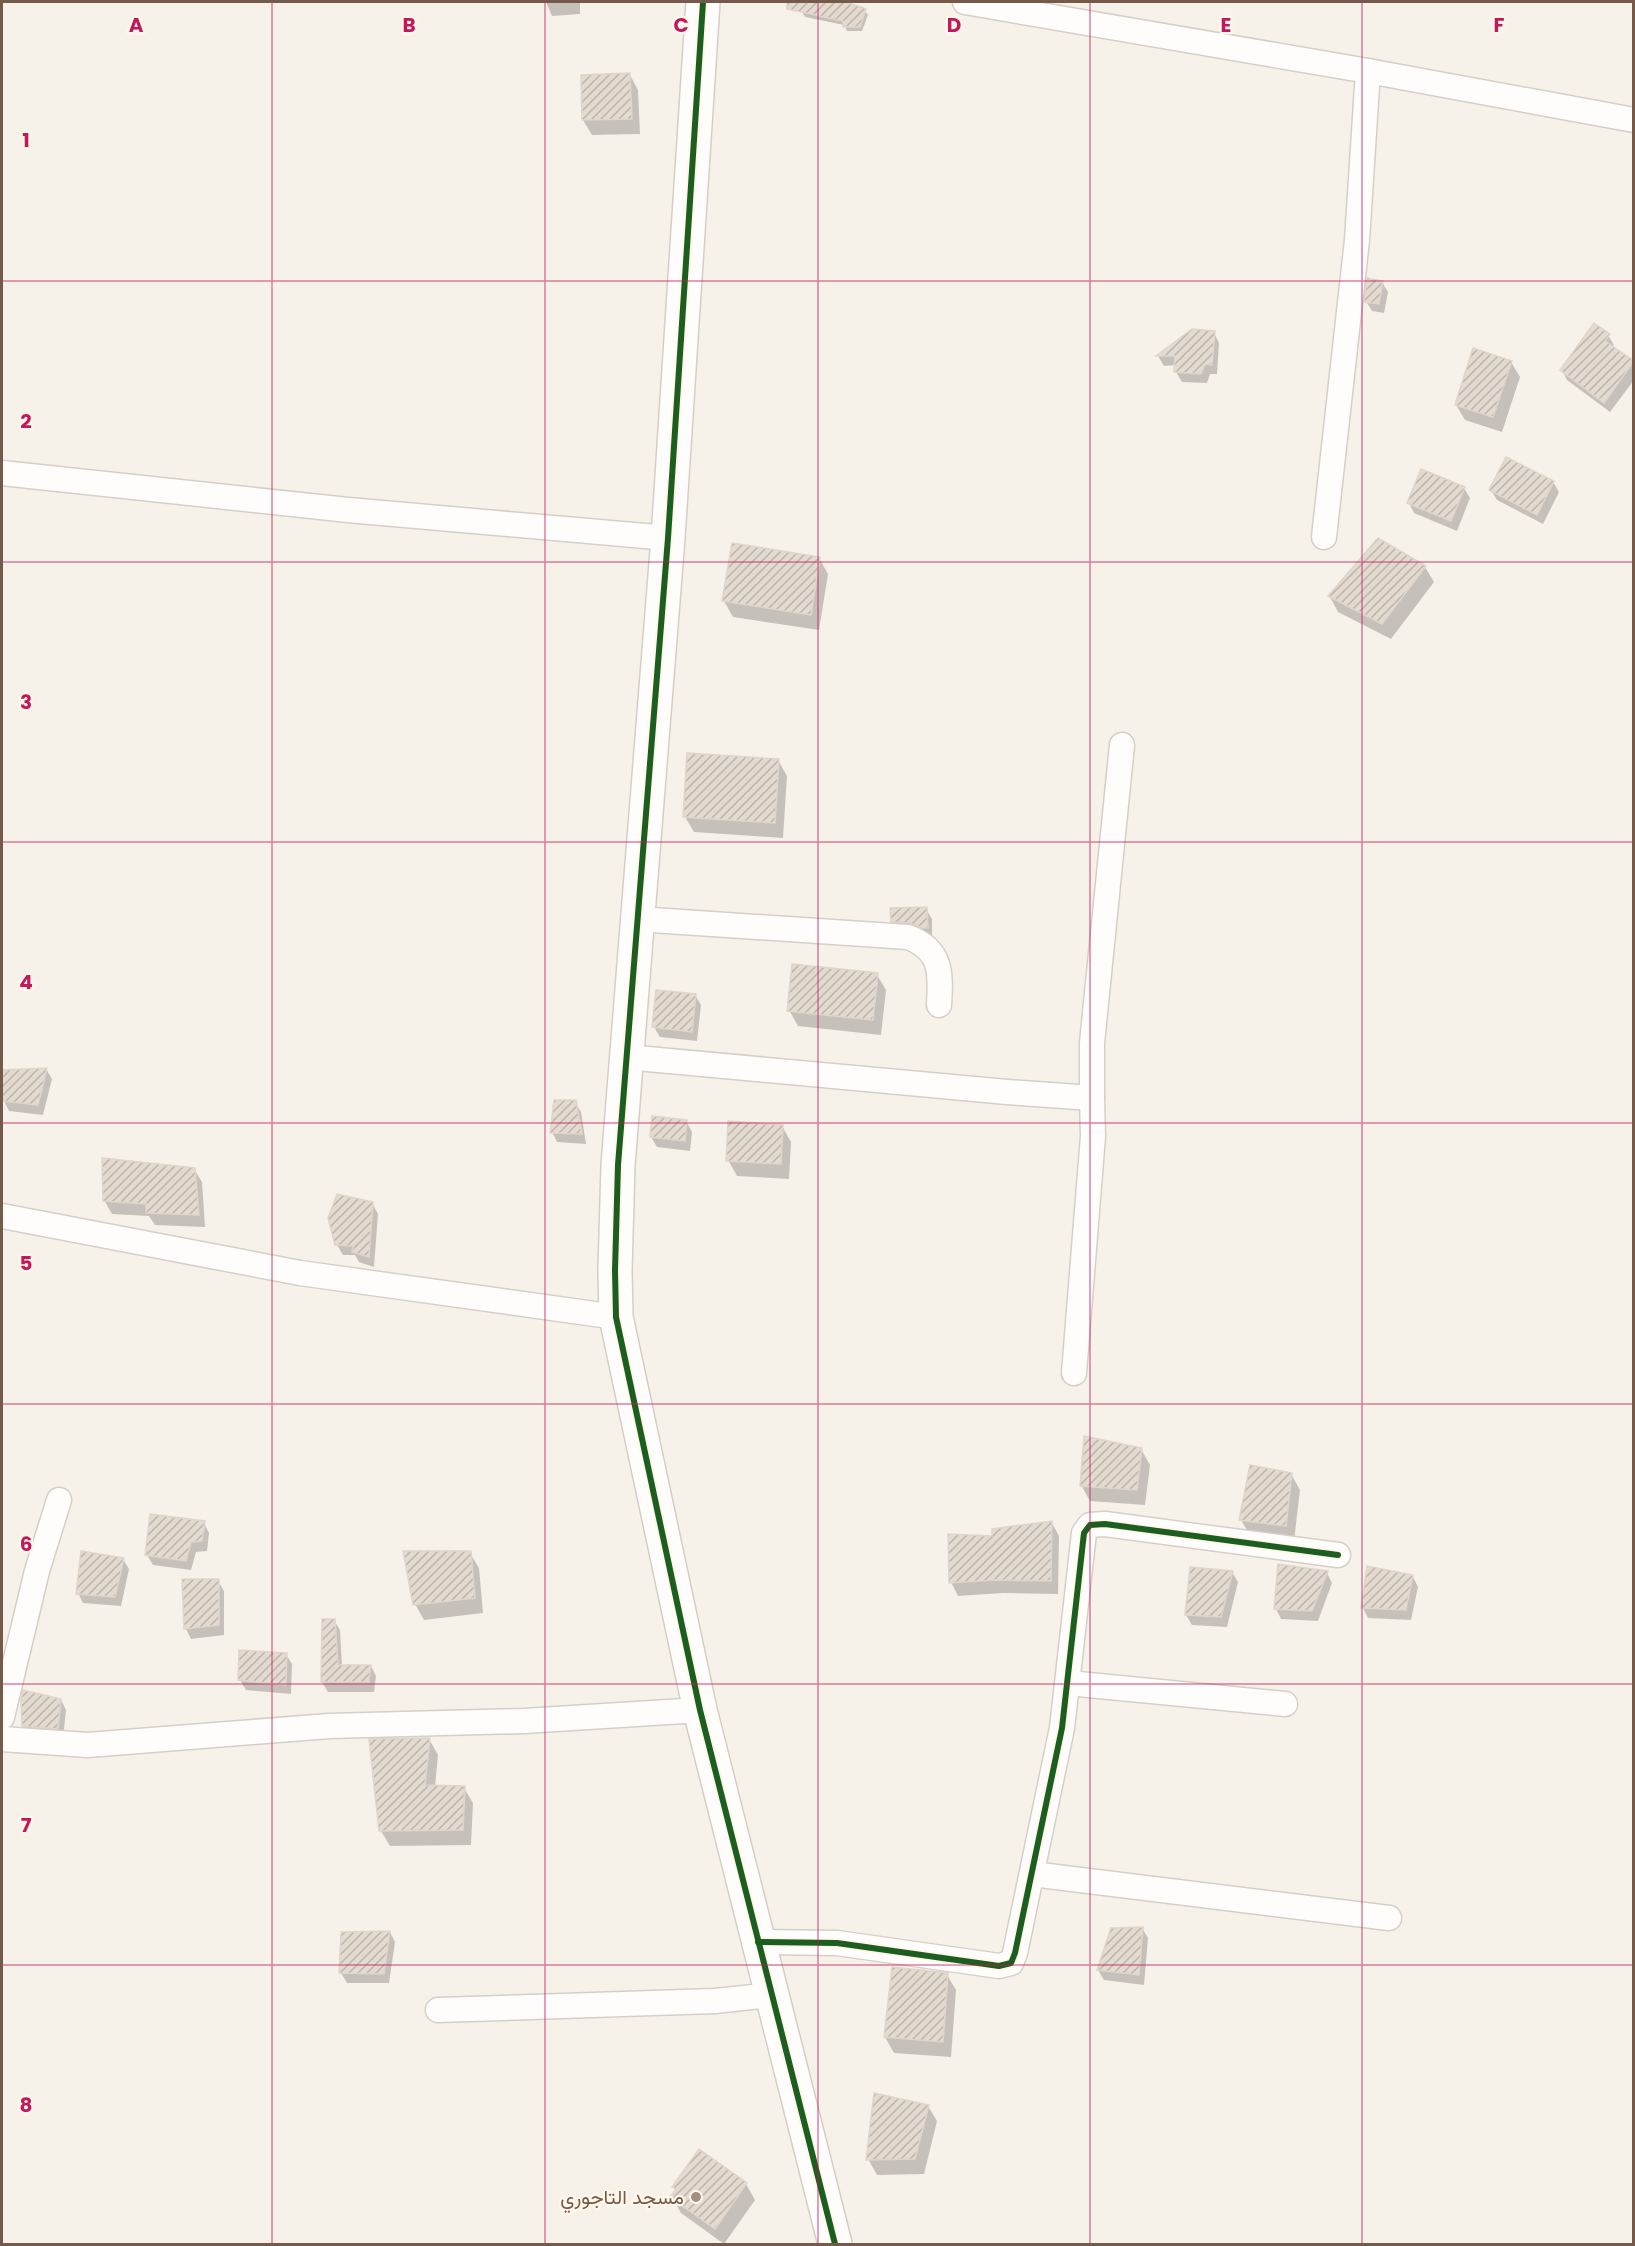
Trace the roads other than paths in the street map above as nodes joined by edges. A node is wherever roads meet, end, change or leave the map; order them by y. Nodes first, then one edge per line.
1 (703, 2) edge
2 (965, 2) edge
3 (1368, 71) junction
4 (1634, 120) edge
5 (2, 473) edge
6 (1324, 537) dead end
7 (668, 538) junction
8 (1122, 745) dead end
9 (637, 919) junction
10 (939, 1005) dead end
11 (627, 1057) junction
12 (1092, 1098) junction
13 (2, 1216) edge
14 (616, 1317) junction
15 (1074, 1373) dead end
16 (58, 1500) dead end
17 (1338, 1555) dead end
18 (1068, 1683) junction
19 (1285, 1704) dead end
20 (700, 1710) junction
21 (2, 1717) edge
22 (2, 1739) edge
23 (1032, 1874) junction
24 (1389, 1918) dead end
25 (758, 1942) junction
26 (771, 1995) junction
27 (438, 2010) dead end
28 (835, 2244) edge

1 - 7 street
2 - 3 street
3 - 4 street
3 - 6 street
5 - 7 street
7 - 9 street
8 - 12 street
9 - 10 street
9 - 11 street
11 - 12 street
11 - 14 street
12 - 15 street
13 - 14 street
14 - 20 street
16 - 21 street
17 - 18 street
18 - 19 street
18 - 23 street
20 - 22 street
20 - 25 street
23 - 24 street
23 - 25 street
25 - 26 street
26 - 27 street
26 - 28 street

